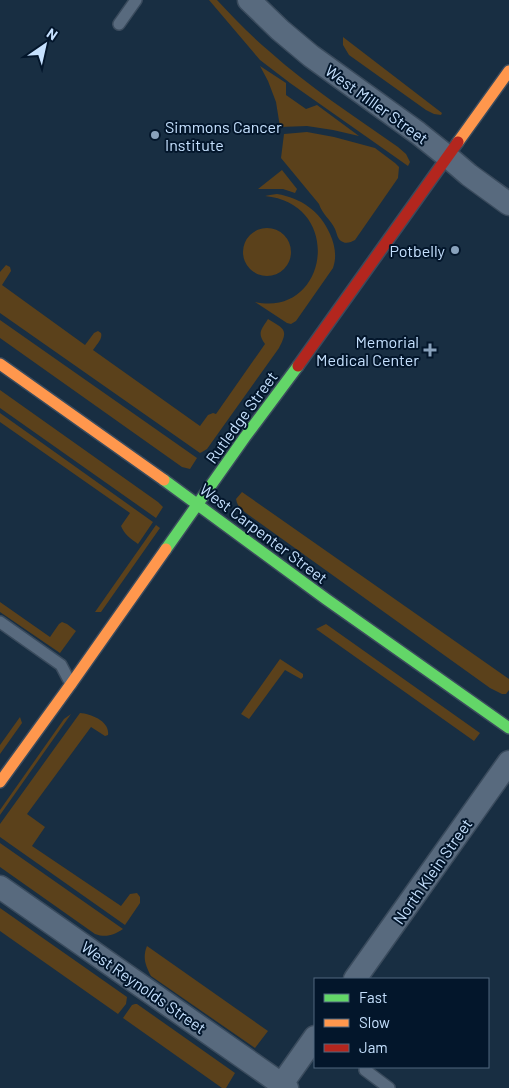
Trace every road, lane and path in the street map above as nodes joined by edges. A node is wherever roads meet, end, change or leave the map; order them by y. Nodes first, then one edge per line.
1 (136, 0) edge
2 (249, 0) edge
3 (119, 24) dead end
4 (509, 72) edge
5 (448, 156) junction
6 (509, 204) edge
7 (0, 364) edge
8 (198, 504) junction
9 (0, 622) edge
10 (71, 684) junction
11 (509, 728) edge
12 (509, 762) edge
13 (0, 782) edge
14 (0, 887) edge
15 (356, 978) edge
16 (314, 1039) edge
17 (366, 1068) edge
18 (283, 1087) edge
19 (389, 1088) edge

1 - 3 lane
2 - 5 street, West Miller Street
4 - 5 street, Rutledge Street
5 - 6 street, West Miller Street
5 - 8 street, Rutledge Street
7 - 8 street, West Carpenter Street
8 - 10 street, Rutledge Street
8 - 11 street, West Carpenter Street
9 - 10 lane
10 - 13 street, Rutledge Street
12 - 15 street, North Klein Street
14 - 18 street, West Reynolds Street
16 - 18 street
17 - 19 lane

